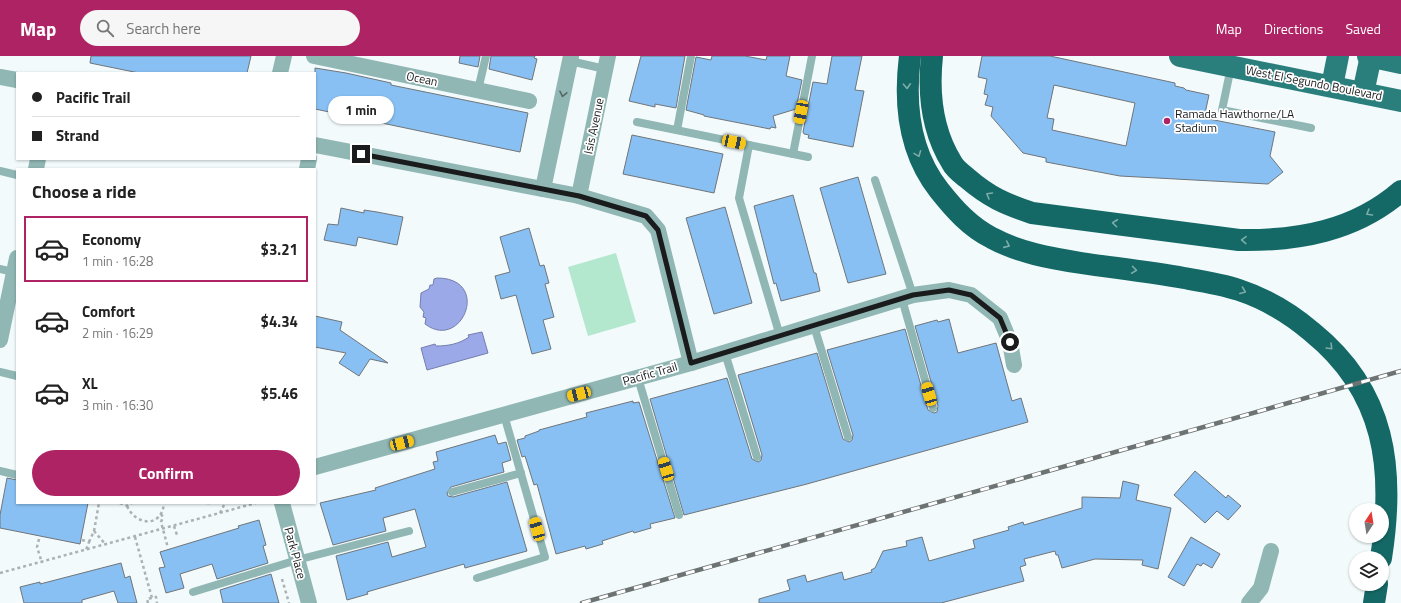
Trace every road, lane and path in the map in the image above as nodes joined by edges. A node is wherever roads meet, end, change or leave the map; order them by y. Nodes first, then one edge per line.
1 (284, 56) edge
2 (314, 56) edge
3 (486, 56) edge
4 (691, 56) edge
5 (812, 56) edge
6 (910, 56) edge
7 (932, 56) edge
8 (1180, 56) edge
9 (1338, 56) edge
10 (1370, 56) edge
11 (570, 58) edge
12 (363, 61) edge
13 (607, 63) edge
14 (1401, 63) edge
15 (1231, 66) junction
16 (280, 72) edge
17 (0, 76) edge
18 (16, 80) edge
19 (1332, 86) junction
20 (478, 90) junction
21 (1364, 93) junction
22 (529, 101) dead end
23 (1401, 101) edge
24 (637, 122) dead end
25 (1311, 128) dead end
26 (676, 130) junction
27 (316, 145) edge
28 (749, 145) junction
29 (793, 154) junction
30 (808, 157) dead end
31 (0, 171) edge
32 (16, 175) edge
33 (875, 180) dead end
34 (543, 189) junction
35 (1401, 191) edge
36 (579, 196) junction
37 (12, 268) edge
38 (908, 297) junction
39 (814, 326) junction
40 (780, 336) junction
41 (0, 340) edge
42 (725, 353) junction
43 (691, 363) junction
44 (1014, 365) dead end
45 (0, 372) edge
46 (16, 376) edge
47 (638, 378) junction
48 (933, 408) dead end
49 (504, 415) junction
50 (848, 437) dead end
51 (757, 458) dead end
52 (316, 467) edge
53 (0, 472) edge
54 (521, 473) junction
55 (16, 475) edge
56 (452, 492) dead end
57 (98, 504) edge
58 (122, 504) edge
59 (130, 504) edge
60 (164, 504) edge
61 (224, 504) edge
62 (249, 504) edge
63 (282, 504) edge
64 (127, 506) junction
65 (220, 513) junction
66 (161, 514) junction
67 (679, 515) dead end
68 (174, 526) junction
69 (163, 529) junction
70 (94, 531) junction
71 (409, 531) dead end
72 (177, 535) dead end
73 (134, 537) junction
74 (39, 539) dead end
75 (82, 540) dead end
76 (89, 542) junction
77 (106, 545) junction
78 (168, 548) dead end
79 (86, 551) junction
80 (1271, 551) dead end
81 (1382, 551) edge
82 (297, 560) junction
83 (42, 563) junction
84 (278, 566) junction
85 (0, 573) edge
86 (477, 578) dead end
87 (1376, 591) edge
88 (193, 592) dead end
89 (152, 598) junction
90 (148, 603) edge
91 (157, 603) edge
92 (289, 603) edge
93 (309, 603) edge
94 (1249, 603) edge
95 (1374, 603) edge

1 - 16 street
2 - 12 street, Ocean
3 - 20 lane
4 - 26 lane
5 - 29 lane
6 -> 81 highway
35 -> 7 highway
8 - 15 main road, West El Segundo Boulevard
9 - 19 main road
10 - 14 main road
10 - 21 main road
11 - 13 lane
11 -> 34 street
12 - 20 street, Ocean
13 - 36 street, Isis Avenue
15 - 19 main road, West El Segundo Boulevard
15 - 25 lane
17 - 18 street
19 - 21 main road, West El Segundo Boulevard
20 - 22 street, Ocean
21 - 23 main road, West El Segundo Boulevard
24 - 26 lane
26 - 28 lane
27 - 34 street
28 - 29 lane
28 - 40 lane
29 - 30 lane
31 - 32 lane
33 - 38 lane
34 - 36 street
36 - 43 street
37 - 41 street
38 - 39 street, Pacific Trail
38 - 44 street, Pacific Trail
38 - 48 lane
39 - 40 street, Pacific Trail
39 - 50 lane
40 - 42 street, Pacific Trail
42 - 43 street, Pacific Trail
42 - 51 lane
43 - 47 street, Pacific Trail
45 - 46 lane
47 - 49 street, Pacific Trail
47 - 67 lane
49 - 52 street, Pacific Trail
49 - 54 lane
53 - 55 lane
54 - 56 lane
54 - 86 lane
57 - 70 path
58 - 64 path
59 - 64 path
60 - 66 path
61 - 65 path
62 - 65 path
63 - 82 street, Park Place
64 - 66 path
65 - 68 path
66 - 69 path
68 - 69 path
68 - 72 path
69 - 73 path
69 - 78 path
70 - 76 path
70 - 77 path
71 - 82 lane
73 - 77 path
73 - 89 path
74 - 83 path
75 - 76 path
76 - 79 path
77 - 79 path
79 - 83 path
80 - 94 street
82 - 84 lane
82 - 93 street, Park Place
83 - 85 path
84 - 88 lane
84 - 92 path
87 - 95 highway
89 - 90 path
89 - 91 path

